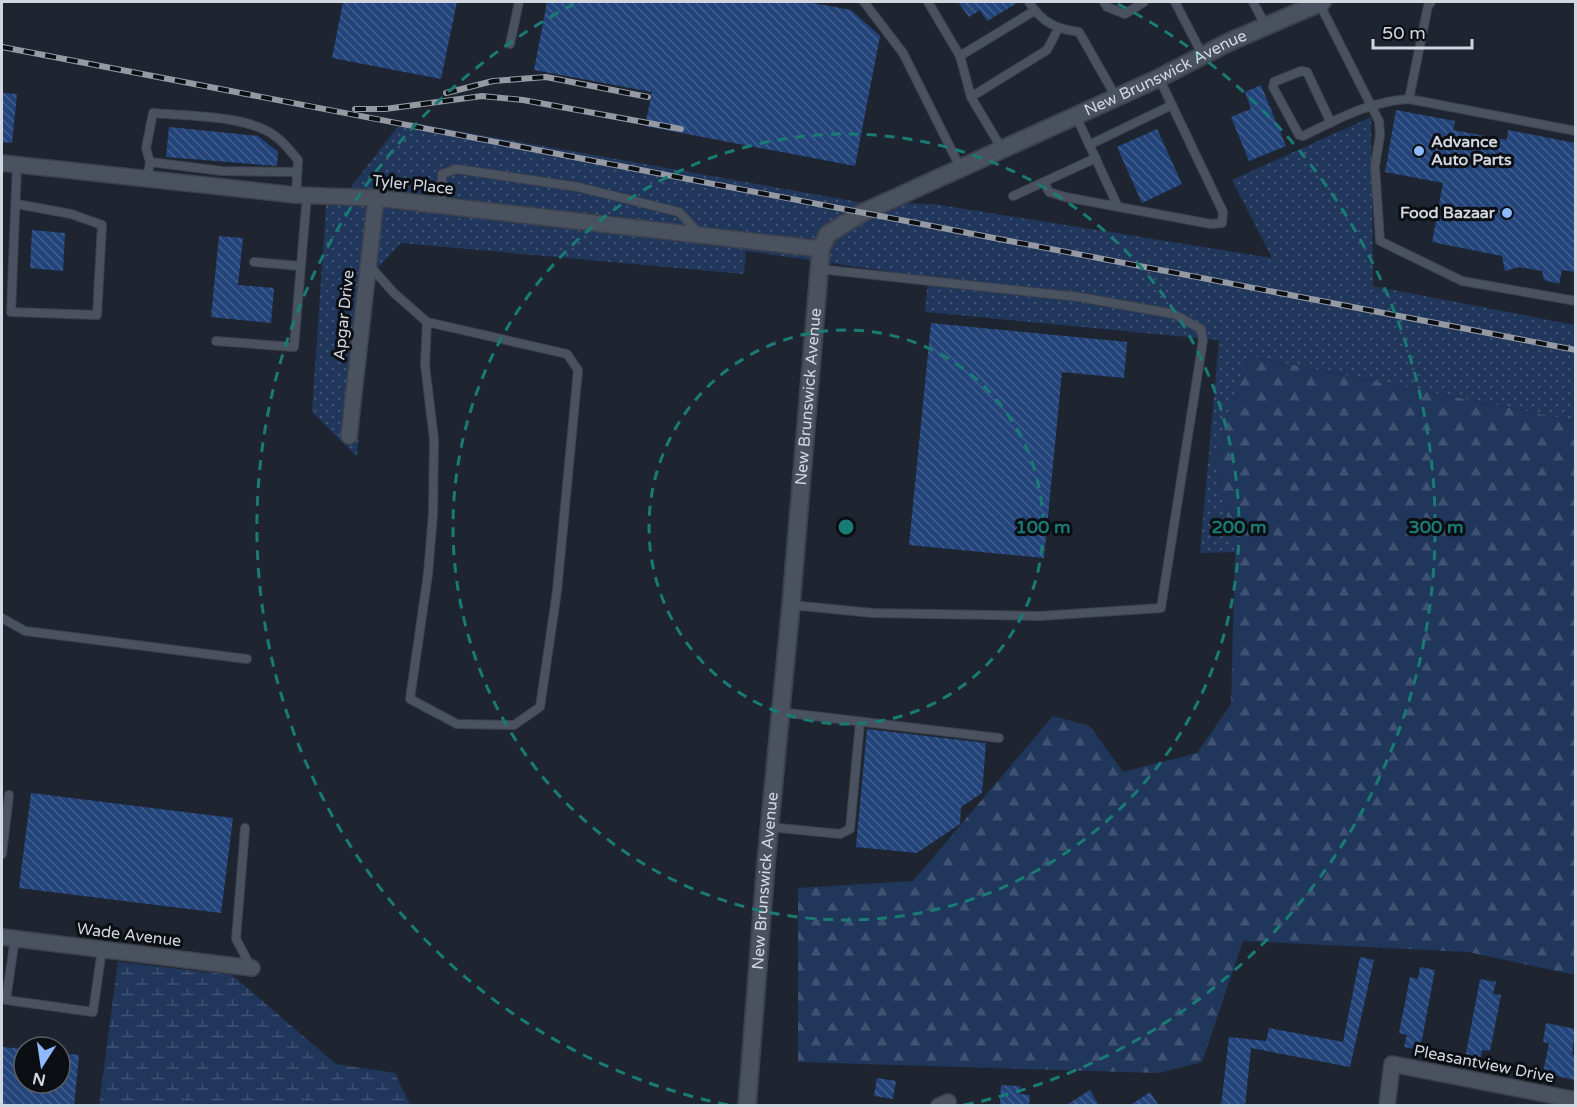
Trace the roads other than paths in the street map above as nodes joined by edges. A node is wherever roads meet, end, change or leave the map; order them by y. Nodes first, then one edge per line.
1 (519, 2) edge
2 (864, 2) edge
3 (928, 2) edge
4 (1029, 2) edge
5 (1104, 2) edge
6 (1144, 2) edge
7 (1175, 2) edge
8 (1253, 2) edge
9 (1320, 2) edge
10 (1431, 2) edge
11 (1034, 11) junction
12 (1266, 26) junction
13 (1058, 29) junction
14 (510, 44) dead end
15 (1203, 54) junction
16 (960, 56) junction
17 (1159, 78) junction
18 (972, 97) junction
19 (1116, 97) junction
20 (1409, 99) junction
21 (1371, 104) junction
22 (1172, 105) junction
23 (1076, 116) junction
24 (1331, 123) junction
25 (1575, 131) edge
26 (1089, 145) junction
27 (1003, 150) junction
28 (1096, 158) junction
29 (150, 162) junction
30 (9, 164) edge
31 (960, 167) junction
32 (297, 172) junction
33 (147, 180) junction
34 (1044, 182) junction
35 (302, 195) junction
36 (1012, 196) dead end
37 (375, 198) junction
38 (17, 204) junction
39 (441, 206) junction
40 (1118, 207) junction
41 (700, 234) junction
42 (821, 249) junction
43 (254, 262) dead end
44 (368, 264) junction
45 (300, 267) junction
46 (819, 269) junction
47 (1575, 301) edge
48 (427, 322) junction
49 (216, 341) dead end
50 (348, 436) dead end
51 (791, 605) junction
52 (2, 618) edge
53 (247, 659) dead end
54 (780, 712) junction
55 (860, 722) junction
56 (999, 738) dead end
57 (9, 795) dead end
58 (769, 827) junction
59 (245, 828) dead end
60 (2, 854) edge
61 (8, 938) edge
62 (102, 950) junction
63 (252, 968) joint
64 (4, 1000) edge
65 (1575, 1100) edge
66 (747, 1106) edge
67 (1387, 1106) edge

1 - 14 lane
2 - 31 lane
3 - 16 lane
4 - 11 lane
5 - 6 lane
7 - 15 lane
8 - 12 lane
9 - 12 street, New Brunswick Avenue
9 - 21 lane
10 - 20 lane
11 - 13 lane
11 - 16 lane
12 - 15 street, New Brunswick Avenue
13 - 18 lane
13 - 19 lane
15 - 17 street, New Brunswick Avenue
16 - 18 lane
17 - 19 street, New Brunswick Avenue
17 - 22 lane
18 - 27 lane
19 - 23 street, New Brunswick Avenue
20 - 21 lane
20 - 25 lane
21 - 24 lane
21 - 47 lane
22 - 26 lane
22 - 40 lane
23 - 26 lane
23 - 27 street, New Brunswick Avenue
24 - 24 lane
26 - 28 lane
27 - 31 street, New Brunswick Avenue
28 - 34 lane
28 - 40 lane
29 - 32 lane
29 - 32 lane
29 - 33 lane
30 - 33 street, Tyler Place
30 - 38 lane
31 - 42 street, New Brunswick Avenue
32 - 35 lane
33 - 35 street, Tyler Place
34 - 36 lane
34 - 40 lane
35 - 37 street, Tyler Place
35 - 45 lane
37 - 39 street, Tyler Place
37 - 44 street, Apgar Drive
38 - 38 lane
39 - 41 street, Tyler Place
39 - 41 lane
41 - 42 street, Tyler Place
42 - 46 street, New Brunswick Avenue
43 - 45 lane
44 - 48 lane
44 - 50 street, Apgar Drive
45 - 49 lane
46 - 51 street, New Brunswick Avenue
46 - 51 lane
48 - 48 lane
51 - 54 street, New Brunswick Avenue
52 - 53 lane
54 - 55 lane
54 - 58 street, New Brunswick Avenue
55 - 56 lane
55 - 58 lane
57 - 60 lane
58 - 66 street, New Brunswick Avenue
59 - 63 lane
61 - 62 street, Wade Avenue
61 - 64 lane
62 - 63 street, Wade Avenue
62 - 64 lane
65 - 67 street, Pleasantview Drive

